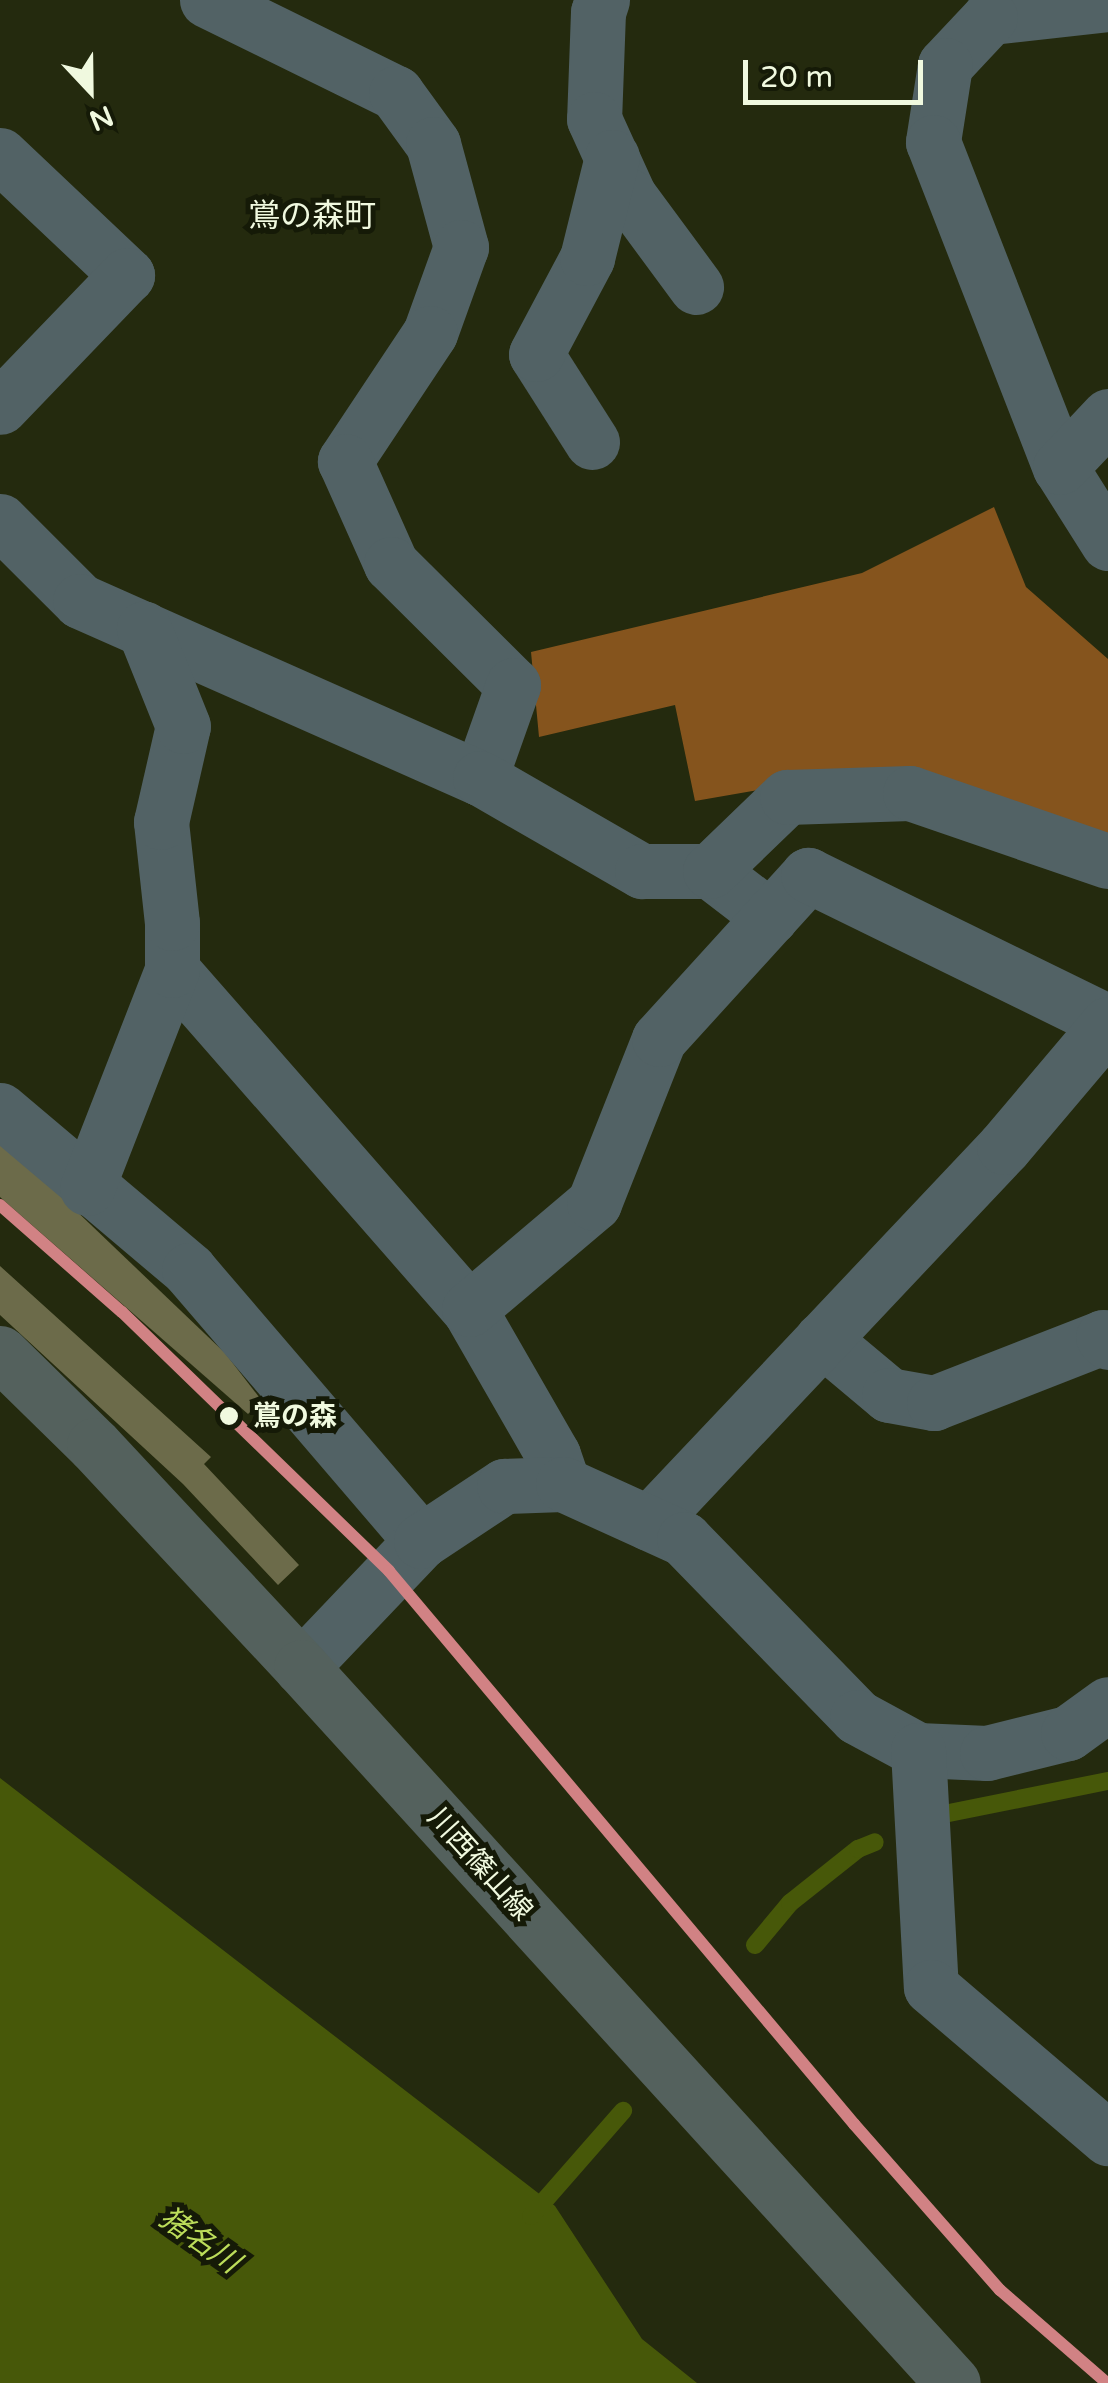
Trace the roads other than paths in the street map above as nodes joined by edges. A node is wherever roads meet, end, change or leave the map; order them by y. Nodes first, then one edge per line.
1 (208, 0) edge
2 (602, 0) edge
3 (1108, 4) edge
4 (0, 155) edge
5 (612, 157) junction
6 (696, 286) dead end
7 (0, 406) edge
8 (1108, 416) edge
9 (592, 442) dead end
10 (1060, 466) junction
11 (0, 521) edge
12 (1108, 543) edge
13 (144, 629) junction
14 (480, 778) junction
15 (1108, 861) edge
16 (710, 871) junction
17 (770, 917) junction
18 (172, 970) junction
19 (1108, 1023) edge
20 (0, 1110) edge
21 (88, 1188) junction
22 (469, 1308) junction
23 (822, 1339) junction
24 (1108, 1342) edge
25 (0, 1353) edge
26 (563, 1484) junction
27 (648, 1523) junction
28 (421, 1541) junction
29 (301, 1667) junction
30 (1108, 1704) edge
31 (918, 1750) junction
32 (1105, 2129) edge
33 (952, 2383) edge

1 - 14 street
2 - 5 street
3 - 10 street
4 - 7 street
5 - 6 street
5 - 9 street
8 - 10 street
10 - 12 street
11 - 13 street
13 - 14 street
13 - 18 street
14 - 16 street
15 - 16 street
16 - 17 street
17 - 19 street
17 - 22 street
18 - 21 street
18 - 22 street
19 - 23 street
20 - 21 street
21 - 28 street
22 - 26 street
23 - 24 street
23 - 27 street
25 - 29 main road, 川西篠山線
26 - 27 street
26 - 28 street
27 - 31 street
28 - 29 street
29 - 33 main road, 川西篠山線
30 - 31 street
31 - 32 street

